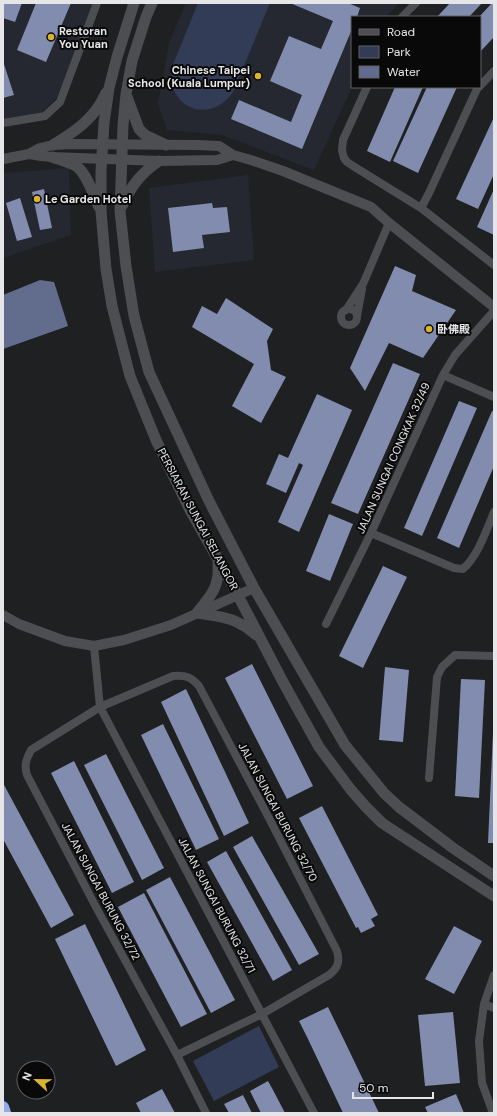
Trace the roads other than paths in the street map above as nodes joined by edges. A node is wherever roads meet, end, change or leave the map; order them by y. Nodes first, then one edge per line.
1 (97, 3) edge
2 (134, 3) edge
3 (152, 3) edge
4 (416, 3) edge
5 (403, 16) edge
6 (494, 71) edge
7 (481, 86) edge
8 (109, 88) junction
9 (367, 88) edge
10 (478, 88) edge
11 (126, 94) junction
12 (3, 123) edge
13 (103, 144) junction
14 (122, 144) junction
15 (52, 145) junction
16 (166, 145) junction
17 (29, 154) junction
18 (233, 155) junction
19 (52, 157) junction
20 (3, 159) edge
21 (102, 159) junction
22 (121, 159) junction
23 (159, 161) junction
24 (421, 208) junction
25 (101, 211) junction
26 (120, 211) junction
27 (389, 223) junction
28 (494, 265) edge
29 (363, 284) junction
30 (494, 307) edge
31 (346, 310) junction
32 (494, 311) edge
33 (357, 316) junction
34 (443, 375) junction
35 (494, 397) edge
36 (494, 512) edge
37 (371, 533) junction
38 (218, 560) junction
39 (254, 588) junction
40 (238, 595) junction
41 (197, 613) junction
42 (3, 614) edge
43 (326, 624) dead end
44 (260, 638) junction
45 (94, 646) junction
46 (494, 656) edge
47 (100, 707) junction
48 (429, 778) dead end
49 (494, 876) edge
50 (494, 896) edge
51 (494, 975) edge
52 (484, 1004) junction
53 (494, 1008) edge
54 (262, 1014) junction
55 (177, 1056) junction
56 (3, 1108) edge
57 (5, 1113) edge
58 (206, 1113) edge
59 (314, 1113) edge
60 (493, 1113) edge

1 - 12 street
2 - 8 main road, PERSIARAN SUNGAI SELANGOR
3 - 11 main road, PERSIARAN SUNGAI SELANGOR
4 - 5 street
6 - 7 street
8 - 13 main road, PERSIARAN SUNGAI SELANGOR
8 - 15 main road
9 - 24 street
10 - 24 street
11 - 14 main road, PERSIARAN SUNGAI SELANGOR
11 - 16 main road
13 - 14 street
13 - 15 street
13 - 21 main road, PERSIARAN SUNGAI SELANGOR
14 - 16 street
14 - 22 main road, PERSIARAN SUNGAI SELANGOR
15 - 17 street
16 - 18 street
17 - 19 street
17 - 20 street
18 - 23 street
18 - 27 street
19 - 21 street
19 - 25 main road
21 - 22 street
21 - 25 main road, PERSIARAN SUNGAI SELANGOR
22 - 23 street
22 - 26 main road, PERSIARAN SUNGAI SELANGOR
23 - 26 main road
24 - 28 street
25 - 38 main road, PERSIARAN SUNGAI SELANGOR
26 - 39 main road, PERSIARAN SUNGAI SELANGOR
27 - 29 street
27 - 30 street
29 - 31 street
29 - 33 street
31 - 33 street
31 - 33 street
32 - 34 street, JALAN SUNGAI CONGKAK 32/49
34 - 35 street
34 - 37 street, JALAN SUNGAI CONGKAK 32/49
36 - 37 street
37 - 43 street, JALAN SUNGAI CONGKAK 32/49
38 - 40 main road, PERSIARAN SUNGAI SELANGOR
38 - 41 main road
39 - 40 street
39 - 49 main road, PERSIARAN SUNGAI SELANGOR
40 - 41 street
40 - 44 main road, PERSIARAN SUNGAI SELANGOR
41 - 44 main road
41 - 45 street
42 - 45 street
44 - 50 main road, PERSIARAN SUNGAI SELANGOR
45 - 47 street
46 - 48 street
47 - 54 street, JALAN SUNGAI BURUNG 32/71
47 - 54 street, JALAN SUNGAI BURUNG 32/70
47 - 55 street, JALAN SUNGAI BURUNG 32/72
51 - 52 street
52 - 53 street
52 - 60 street
54 - 55 street
54 - 59 street, JALAN SUNGAI BURUNG 32/71
55 - 58 street, JALAN SUNGAI BURUNG 32/72
56 - 57 highway

